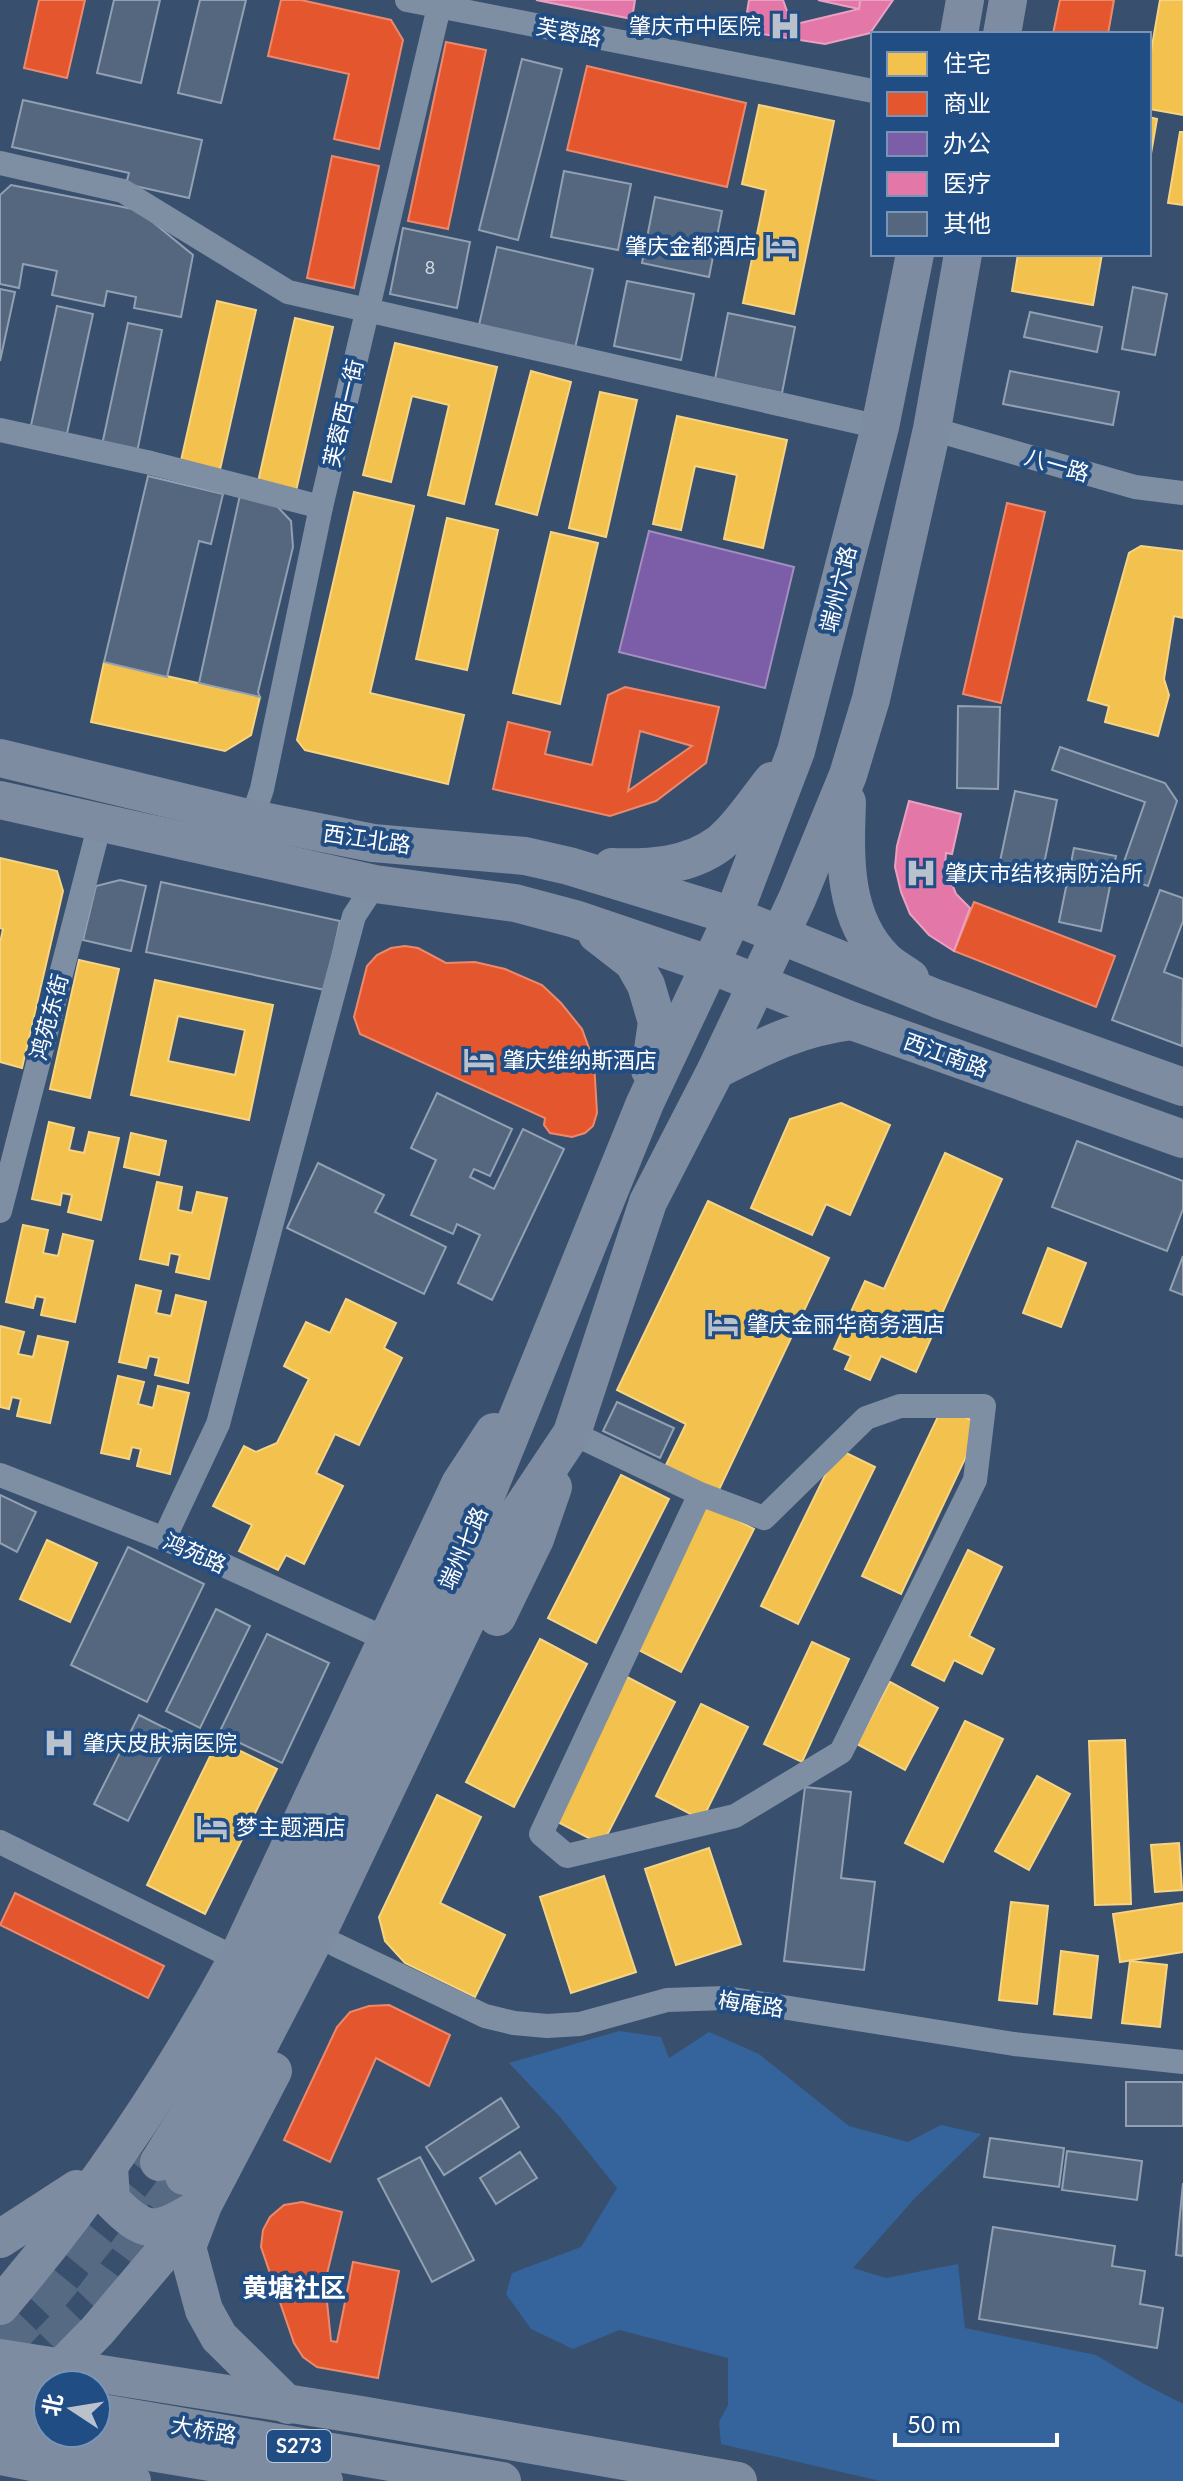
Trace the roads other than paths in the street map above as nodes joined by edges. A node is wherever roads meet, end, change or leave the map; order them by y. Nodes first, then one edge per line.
1 (407, 0) edge
2 (965, 0) edge
3 (1008, 0) edge
4 (439, 7) junction
5 (959, 32) edge
6 (1002, 32) edge
7 (871, 91) edge
8 (0, 163) edge
9 (915, 256) edge
10 (963, 256) edge
11 (367, 312) junction
12 (880, 427) junction
13 (932, 429) junction
14 (0, 430) edge
15 (1183, 493) edge
16 (321, 507) junction
17 (817, 670) junction
18 (875, 684) junction
19 (796, 751) junction
20 (0, 758) edge
21 (848, 775) junction
22 (0, 800) edge
23 (252, 819) junction
24 (100, 823) junction
25 (525, 856) junction
26 (569, 866) junction
27 (375, 884) junction
28 (515, 903) junction
29 (733, 916) junction
30 (575, 919) junction
31 (779, 935) junction
32 (711, 965) junction
33 (756, 983) junction
34 (938, 999) junction
35 (852, 1021) junction
36 (1010, 1025) junction
37 (716, 1070) junction
38 (992, 1071) junction
39 (1183, 1087) edge
40 (645, 1103) junction
41 (1183, 1139) edge
42 (0, 1211) edge
43 (539, 1363) junction
44 (572, 1433) junction
45 (0, 1475) edge
46 (700, 1494) junction
47 (164, 1539) junction
48 (386, 1639) junction
49 (0, 1842) edge
50 (336, 1945) junction
51 (237, 1959) junction
52 (1183, 2062) edge
53 (109, 2166) junction
54 (182, 2181) junction
55 (0, 2239) edge
56 (0, 2306) edge
57 (0, 2358) edge
58 (61, 2367) junction
59 (0, 2395) edge
60 (32, 2400) edge
61 (288, 2405) junction
62 (112, 2415) edge
63 (0, 2428) edge
64 (0, 2456) edge
65 (132, 2481) edge
66 (257, 2481) edge
67 (324, 2481) edge
68 (502, 2481) edge
69 (738, 2481) edge

1 - 4 street, 芙蓉路
2 - 5 main road
3 - 6 main road
4 - 7 street, 芙蓉路
4 - 11 street, 芙蓉西一街
8 - 11 street
9 - 12 main road, 端州六路
10 - 13 main road
11 - 12 street
11 - 16 street, 芙蓉西一街
12 - 17 main road, 端州六路
13 - 15 street, 八一路
13 - 18 main road
14 - 16 street
16 - 23 street, 芙蓉西一街
17 - 18 main road
17 - 19 main road, 端州六路
18 - 21 main road
19 - 26 main road
19 - 29 main road, 端州六路
20 - 23 main road, 西江北路
21 - 31 main road, 端州七路
21 - 34 main road
22 - 24 main road, 西江北路
23 - 25 main road, 西江北路
24 - 27 main road, 西江北路
24 - 42 street, 鸿苑东街
25 - 26 main road, 西江北路
25 - 28 main road
26 - 29 main road, 西江北路
27 - 28 main road, 西江北路
27 - 47 street
28 - 30 main road, 西江北路
29 - 31 main road
29 - 32 main road, 端州七路
30 - 32 main road, 西江北路
30 - 40 main road
31 - 33 main road, 端州七路
31 - 34 main road
32 - 33 main road, 西江南路
32 - 40 main road, 端州七路
33 - 35 main road, 西江南路
33 - 37 main road, 端州七路
34 - 36 main road
35 - 37 main road
35 - 38 main road, 西江南路
36 - 38 main road
36 - 39 main road
37 - 44 main road, 端州七路
38 - 41 main road, 西江南路
40 - 43 main road, 端州七路
43 - 48 main road
43 - 54 main road, 端州七路
44 - 46 street
44 - 50 main road
44 - 54 main road, 端州七路
45 - 47 street, 鸿苑路
46 - 46 street
47 - 48 street, 鸿苑路
48 - 51 main road
49 - 51 street
50 - 52 street, 梅庵路
50 - 54 main road
51 - 53 main road
53 - 54 main road
53 - 55 main road
53 - 56 main road
54 - 58 main road
54 - 61 main road
57 - 58 main road
58 - 61 main road
58 - 63 main road
59 - 60 main road, bridge
61 - 66 main road
61 - 69 main road
62 - 68 main road, 大桥路 / S273, bridge
63 - 67 main road, 大桥路 / S273, bridge
64 - 65 main road

